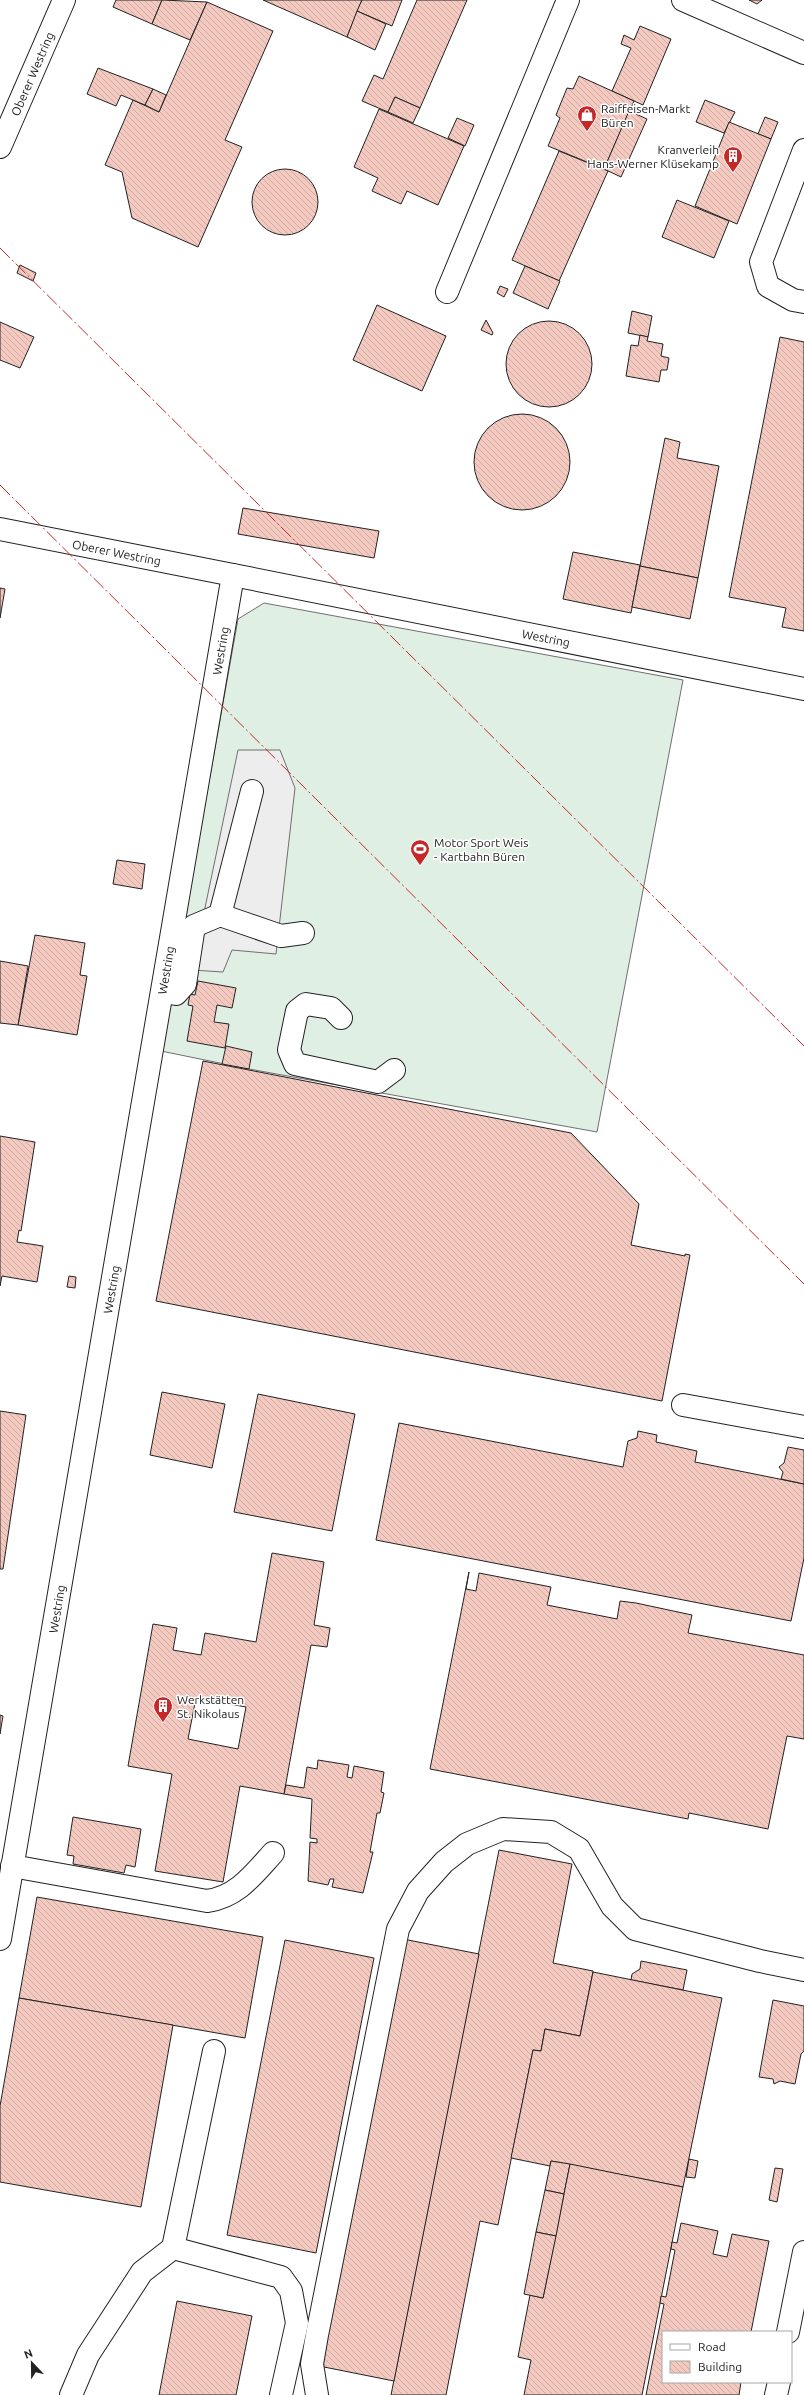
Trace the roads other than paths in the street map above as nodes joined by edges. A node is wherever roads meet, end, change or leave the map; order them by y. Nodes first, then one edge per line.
1 (64, 0) edge
2 (568, 0) edge
3 (683, 0) edge
4 (804, 53) edge
5 (0, 147) edge
6 (804, 150) edge
7 (447, 292) dead end
8 (804, 302) edge
9 (0, 529) edge
10 (233, 575) junction
11 (804, 689) edge
12 (252, 791) dead end
13 (220, 915) junction
14 (303, 933) dead end
15 (163, 992) junction
16 (341, 1018) dead end
17 (394, 1070) dead end
18 (683, 1405) dead end
19 (804, 1427) edge
20 (273, 1853) dead end
21 (12, 1866) junction
22 (0, 1939) edge
23 (804, 1970) edge
24 (214, 2051) dead end
25 (173, 2248) junction
26 (804, 2252) edge
27 (799, 2305) edge
28 (788, 2331) edge
29 (779, 2383) edge
30 (71, 2395) edge
31 (281, 2395) edge
32 (317, 2395) edge
33 (776, 2395) edge

1 - 5 street, Oberer Westring
2 - 7 street
3 - 4 street
6 - 8 street
9 - 10 street, Oberer Westring
10 - 11 street, Westring
10 - 15 street, Westring
12 - 13 street
13 - 14 street
13 - 15 street
15 - 21 street, Westring
16 - 17 street
18 - 19 street
20 - 21 street
21 - 22 street, Westring
23 - 32 street
24 - 25 street
25 - 30 street
25 - 31 street
26 - 27 street
27 - 28 street
29 - 33 street

